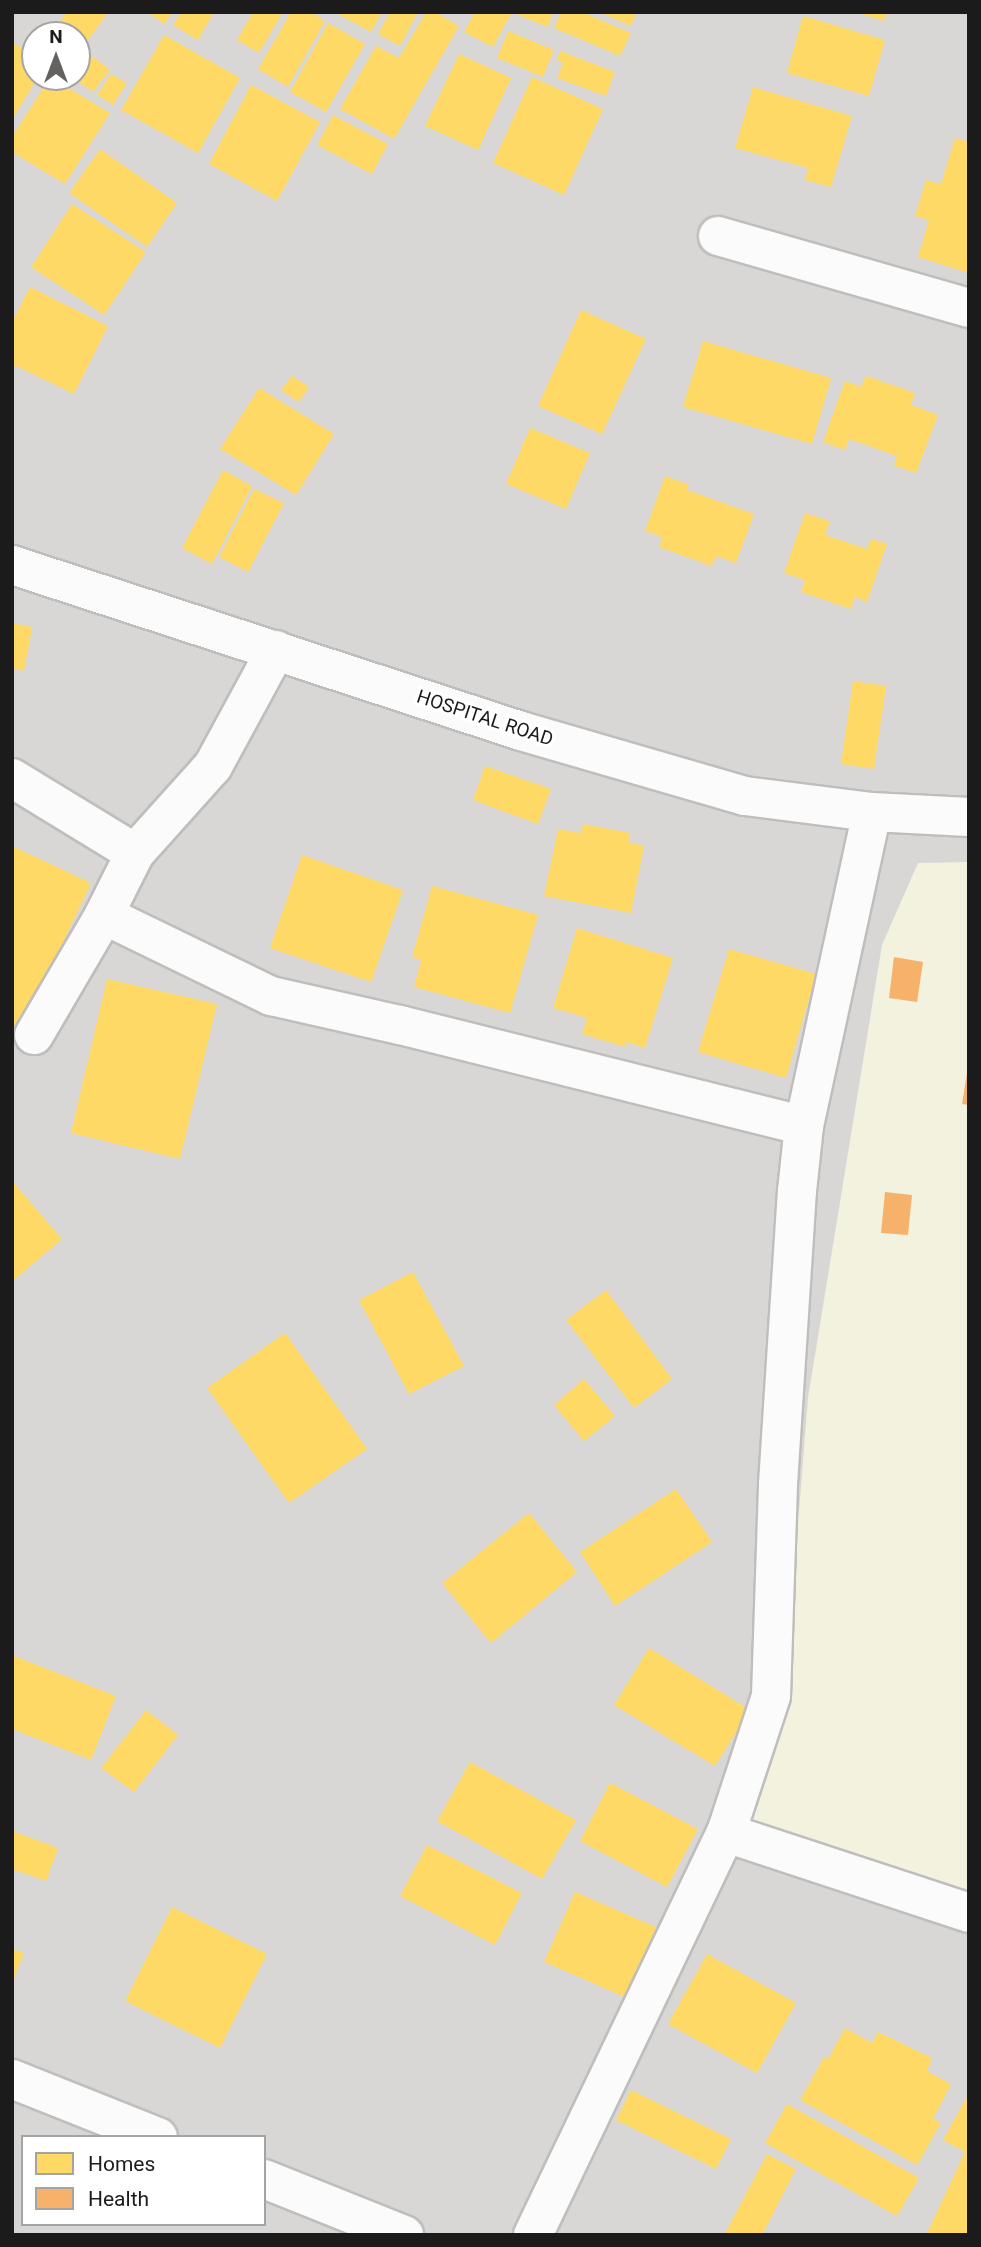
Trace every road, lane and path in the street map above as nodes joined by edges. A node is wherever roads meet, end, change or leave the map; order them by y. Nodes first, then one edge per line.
1 (719, 236) dead end
2 (969, 308) edge
3 (12, 565) edge
4 (276, 650) junction
5 (12, 778) edge
6 (872, 812) junction
7 (969, 817) edge
8 (135, 853) junction
9 (104, 915) junction
10 (34, 1035) dead end
11 (804, 1126) junction
12 (726, 1833) junction
13 (969, 1913) edge
14 (12, 2078) edge
15 (153, 2135) edge
16 (266, 2180) edge
17 (404, 2235) edge
18 (533, 2235) edge

1 - 2 street
3 - 4 street, HOSPITAL ROAD
4 - 6 street, HOSPITAL ROAD
4 - 8 street
5 - 8 street
6 - 7 street, HOSPITAL ROAD
6 - 11 street
8 - 9 street
9 - 10 street
9 - 11 street
11 - 12 street
12 - 13 street
12 - 18 street
14 - 15 street
16 - 17 street

